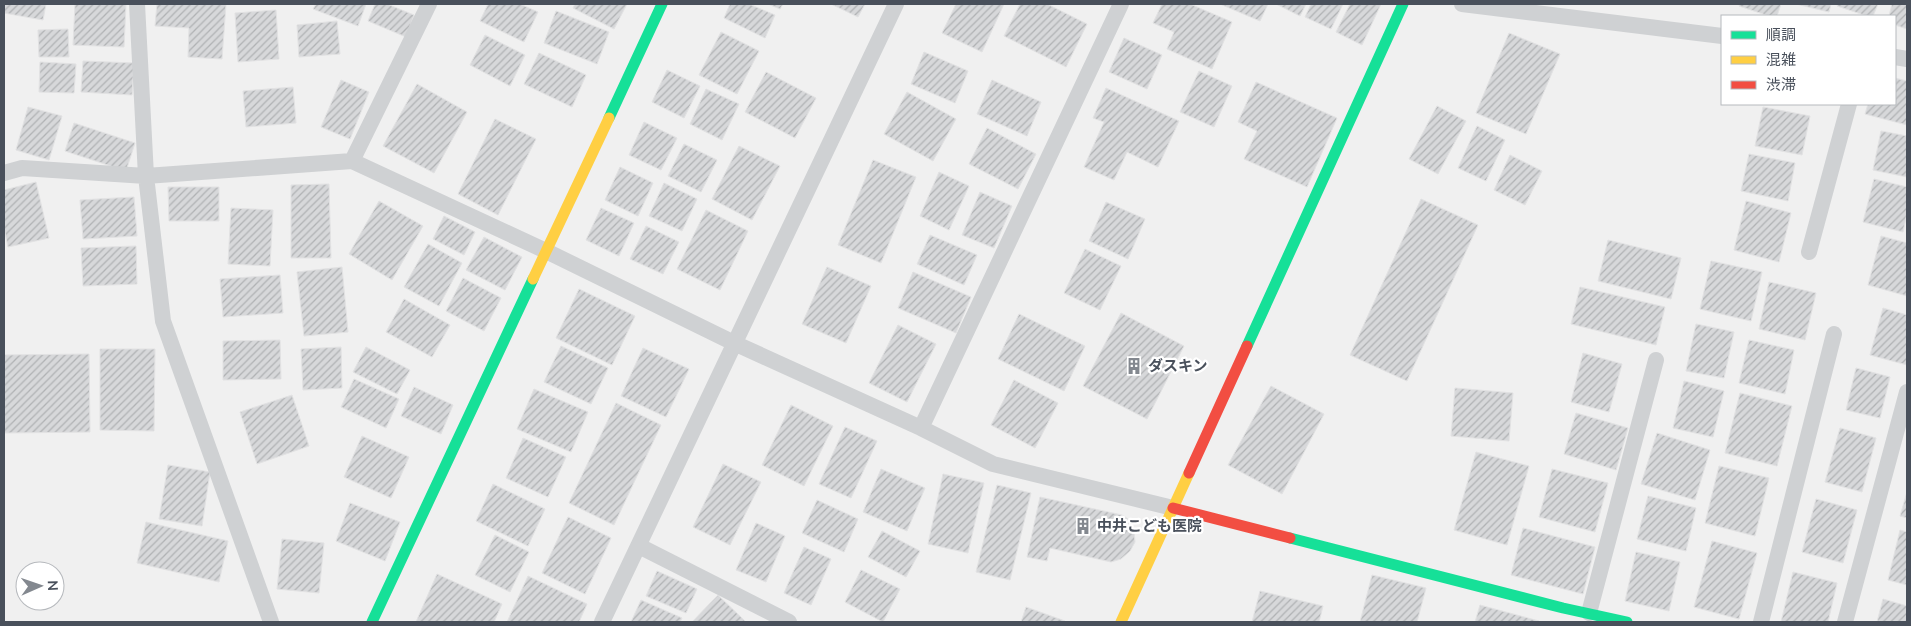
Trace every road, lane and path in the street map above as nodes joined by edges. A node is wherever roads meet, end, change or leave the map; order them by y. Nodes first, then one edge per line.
1 (137, 4) edge
2 (429, 4) edge
3 (662, 4) edge
4 (896, 4) edge
5 (1121, 4) edge
6 (1403, 4) edge
7 (1462, 4) edge
8 (1721, 36) edge
9 (1849, 105) edge
10 (352, 161) junction
11 (4, 173) edge
12 (146, 176) junction
13 (546, 251) junction
14 (1809, 252) dead end
15 (1834, 334) dead end
16 (734, 343) junction
17 (1656, 360) dead end
18 (1907, 392) edge
19 (921, 428) junction
20 (1173, 508) junction
21 (639, 546) junction
22 (1589, 613) junction
23 (1562, 615) edge
24 (271, 622) edge
25 (372, 622) edge
26 (602, 622) edge
27 (789, 622) edge
28 (1120, 622) edge
29 (1627, 622) edge
30 (1761, 622) edge
31 (1845, 622) edge

1 - 12 lane
2 - 10 lane
3 - 13 street
4 - 16 lane
5 - 19 lane
6 - 20 street
7 - 8 lane
9 - 14 lane
10 - 12 lane
10 - 13 lane
11 - 12 lane
12 - 24 lane
13 - 16 lane
13 - 25 street
15 - 30 lane
16 - 19 lane
16 - 21 lane
17 - 22 lane
18 - 31 lane
19 - 20 lane
20 - 23 street
20 - 28 street
21 - 26 lane
21 - 27 lane
22 - 23 street
22 - 29 street

